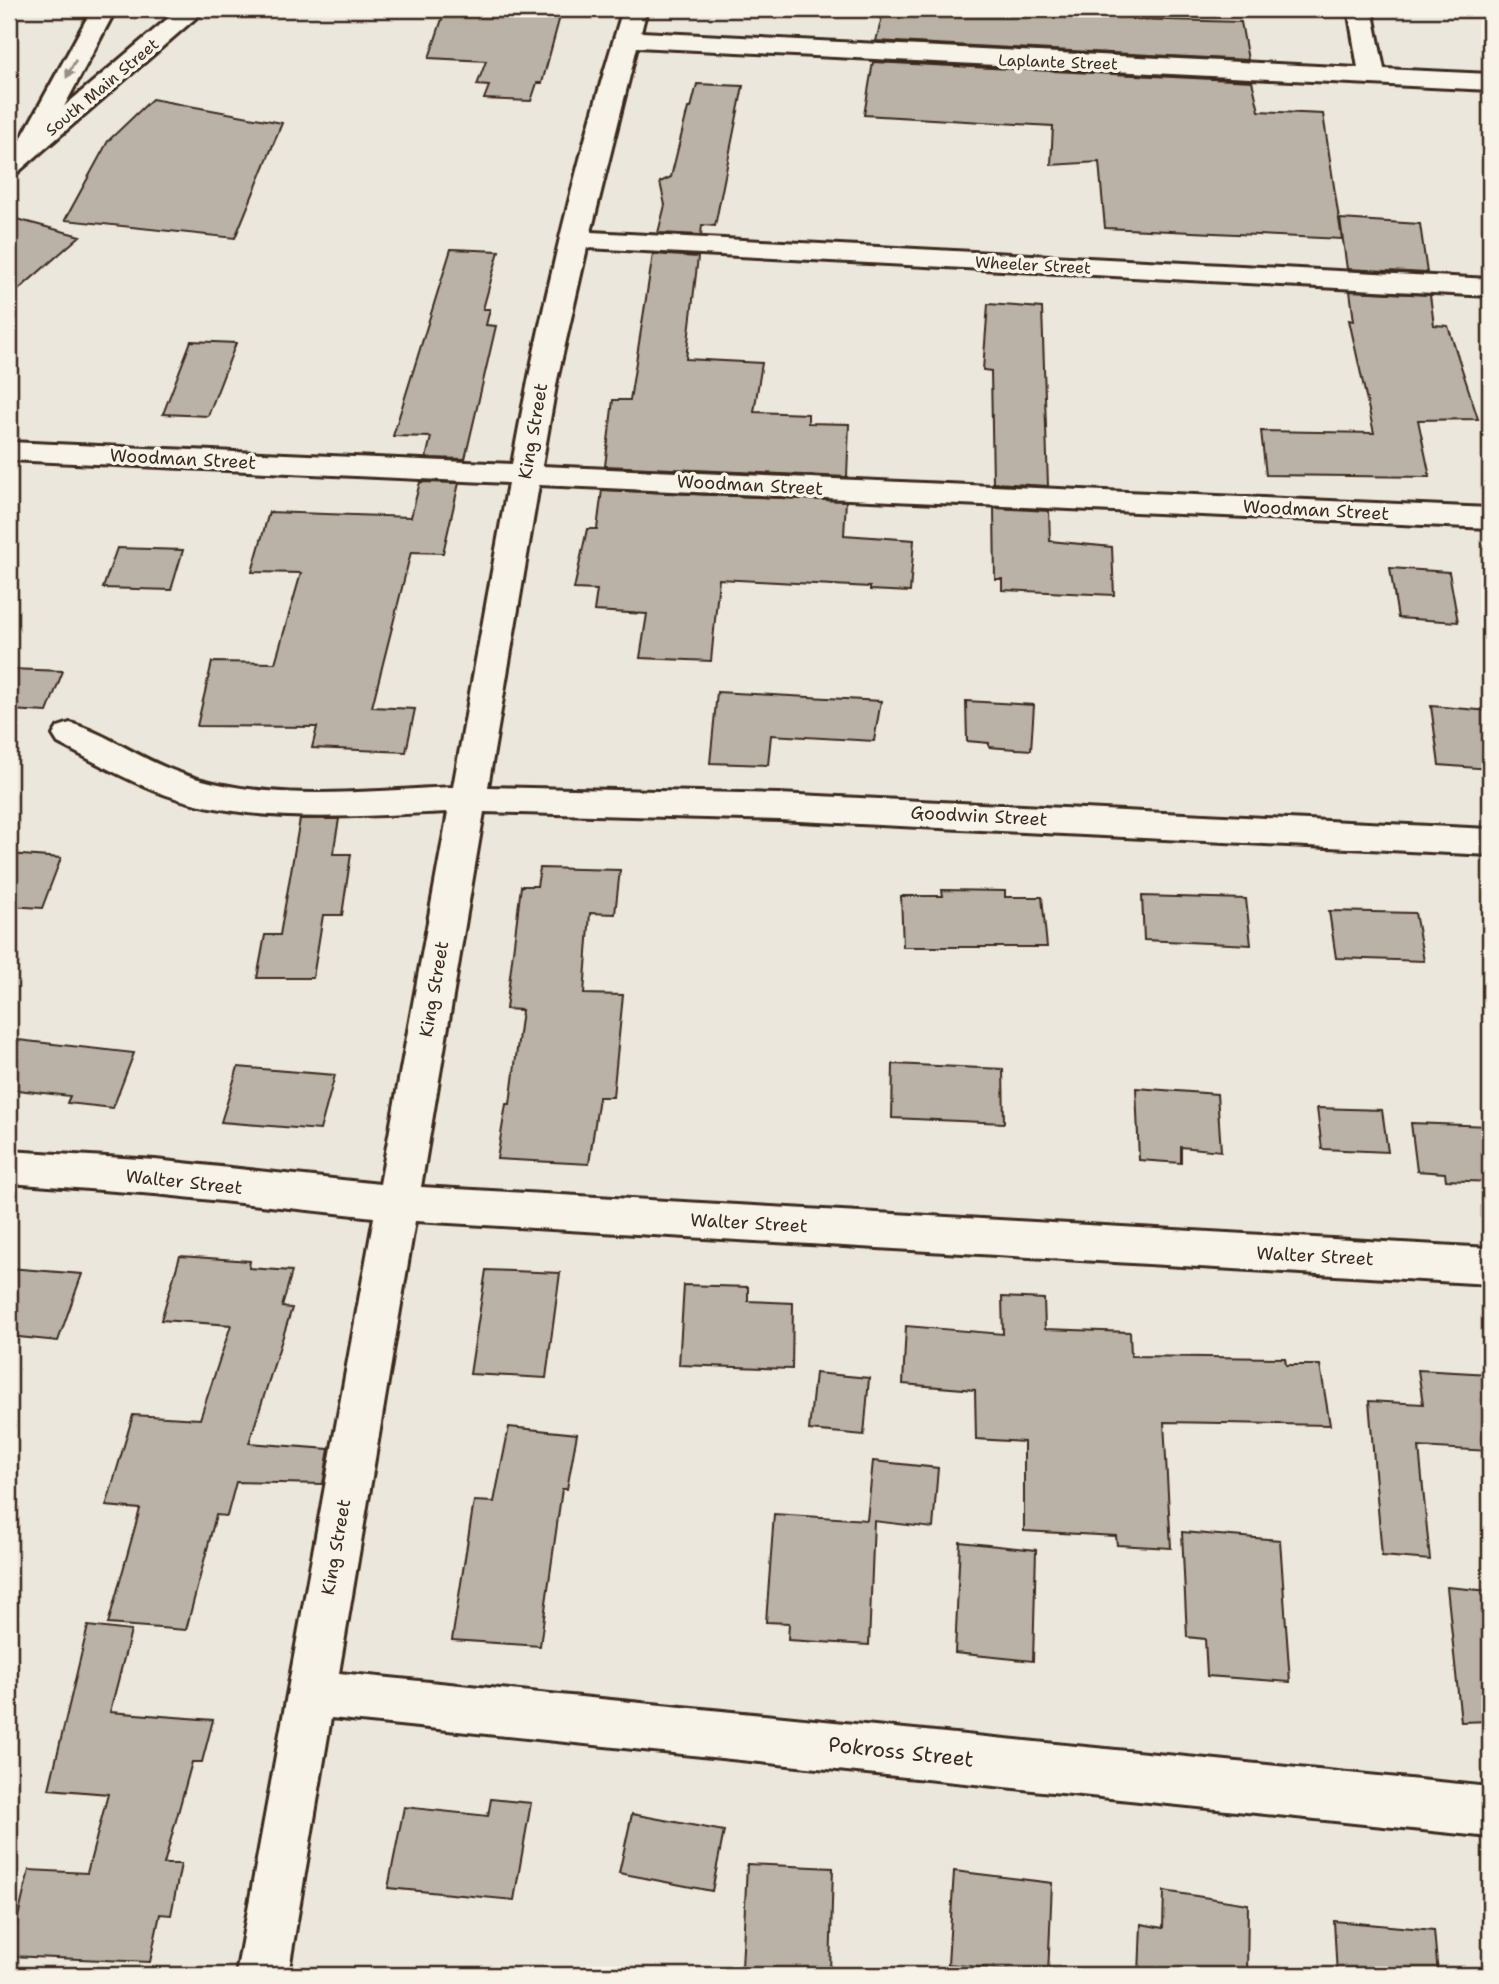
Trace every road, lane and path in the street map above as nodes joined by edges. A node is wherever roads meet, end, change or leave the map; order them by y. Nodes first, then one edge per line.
1 (104, 9) edge
2 (194, 9) edge
3 (635, 9) edge
4 (1360, 9) edge
5 (626, 39) junction
6 (1372, 74) junction
7 (1490, 82) edge
8 (29, 148) junction
9 (9, 166) edge
10 (575, 239) junction
11 (1490, 288) edge
12 (9, 451) edge
13 (526, 475) junction
14 (1490, 518) edge
15 (69, 735) dead end
16 (467, 799) junction
17 (1490, 842) edge
18 (9, 1167) edge
19 (397, 1203) junction
20 (1490, 1266) edge
21 (311, 1693) junction
22 (1490, 1812) edge
23 (262, 1975) edge

1 -> 8 street
2 - 8 street, South Main Street
3 - 5 street, King Street
4 - 6 street
5 - 6 street, Laplante Street
5 - 10 street, King Street
6 - 7 street, Laplante Street
8 - 9 street, South Main Street
10 - 11 street, Wheeler Street
10 - 13 street, King Street
12 - 13 street, Woodman Street
13 - 14 street, Woodman Street
13 - 16 street, King Street
15 - 16 street, Goodwin Street
16 - 17 street, Goodwin Street
16 - 19 street, King Street
18 - 19 street, Walter Street
19 - 20 street, Walter Street
19 - 21 street, King Street
21 - 22 street, Pokross Street
21 - 23 street, King Street

